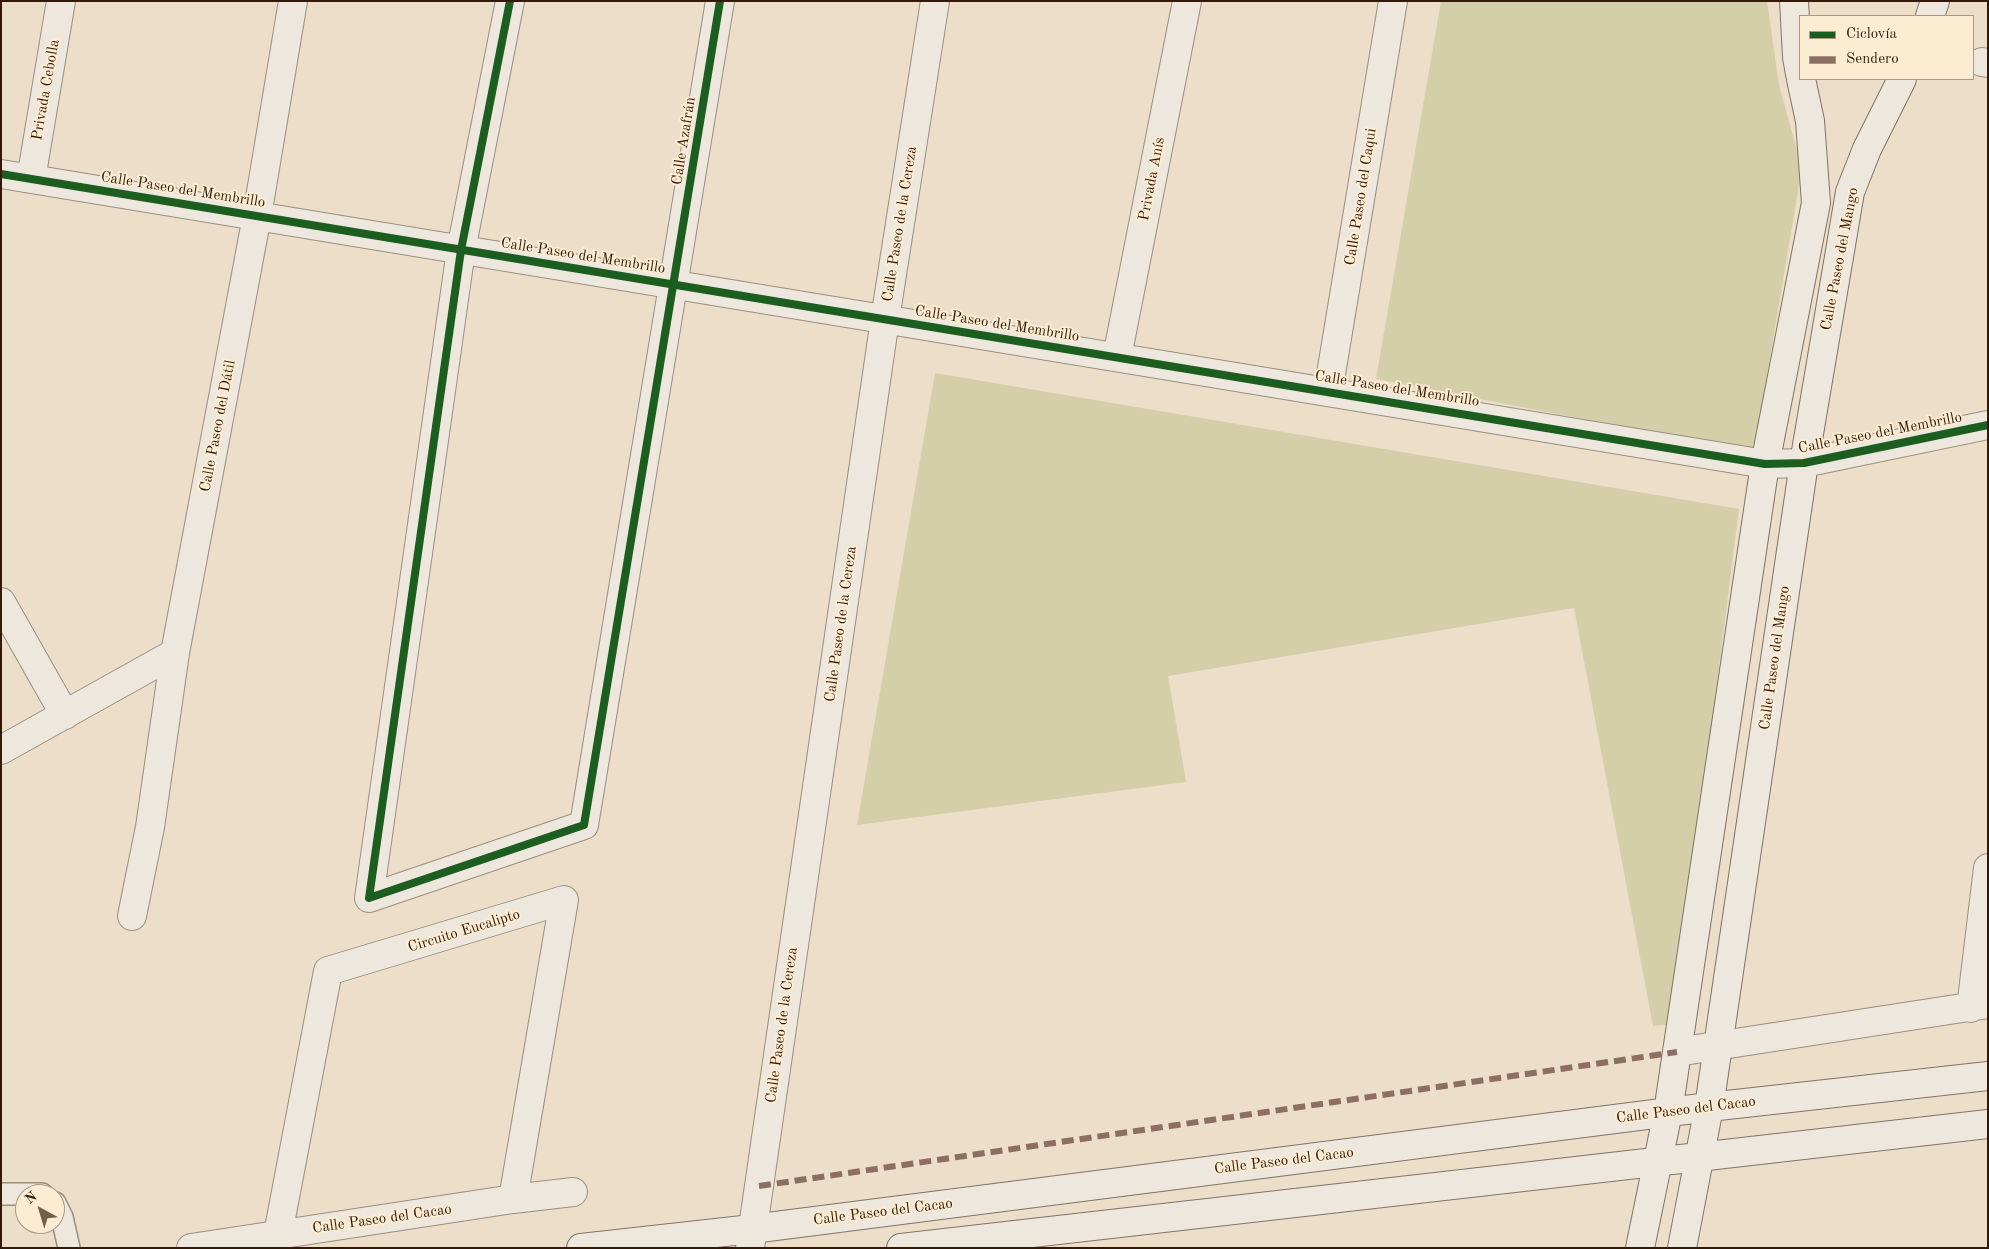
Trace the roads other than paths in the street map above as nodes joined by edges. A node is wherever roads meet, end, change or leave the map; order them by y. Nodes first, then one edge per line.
1 (61, 1) edge
2 (293, 1) edge
3 (510, 1) edge
4 (720, 1) edge
5 (935, 1) edge
6 (1188, 1) edge
7 (1393, 1) edge
8 (1794, 1) edge
9 (1935, 1) edge
10 (1930, 15) edge
11 (1799, 68) edge
12 (1801, 80) edge
13 (1902, 80) edge
14 (1, 174) edge
15 (31, 179) junction
16 (257, 216) junction
17 (461, 250) junction
18 (674, 285) junction
19 (885, 319) junction
20 (1117, 357) junction
21 (1328, 392) junction
22 (1988, 425) edge
23 (1804, 463) junction
24 (1765, 464) junction
25 (1, 602) edge
26 (175, 653) junction
27 (65, 714) junction
28 (1, 750) edge
29 (1988, 868) edge
30 (132, 916) dead end
31 (1979, 1006) edge
32 (1718, 1045) junction
33 (1677, 1052) junction
34 (1988, 1076) edge
35 (1709, 1107) junction
36 (1668, 1112) junction
37 (1988, 1124) edge
38 (1700, 1158) junction
39 (1658, 1163) junction
40 (573, 1192) dead end
41 (1, 1194) edge
42 (15, 1194) edge
43 (513, 1199) junction
44 (65, 1230) edge
45 (278, 1234) junction
46 (751, 1238) edge
47 (69, 1248) edge
48 (191, 1248) edge
49 (581, 1248) edge
50 (901, 1248) edge
51 (1640, 1248) edge
52 (1682, 1248) edge

1 - 15 street, Privada Cebolla
2 - 16 street, Calle Paseo del Dátil
3 - 17 street
4 - 18 street, Calle Azafrán
5 - 19 street, Calle Paseo de la Cereza
6 - 20 street, Privada Anís
7 - 21 street, Calle Paseo del Caqui
8 - 11 street
9 - 10 street
12 - 24 street
13 - 23 street, Calle Paseo del Mango
14 - 15 street, Calle Paseo del Membrillo
15 - 16 street, Calle Paseo del Membrillo
16 - 17 street, Calle Paseo del Membrillo
16 - 26 street, Calle Paseo del Dátil
17 - 18 street, Calle Paseo del Membrillo
17 - 18 street, Calle Azafrán
18 - 19 street, Calle Paseo del Membrillo
19 - 20 street, Calle Paseo del Membrillo
19 - 46 street, Calle Paseo de la Cereza
20 - 21 street, Calle Paseo del Membrillo
21 - 24 street, Calle Paseo del Membrillo
22 - 23 street, Calle Paseo del Membrillo
23 - 24 street, Calle Paseo del Membrillo
23 - 32 street, Calle Paseo del Mango
24 - 33 street
25 - 27 street
26 - 27 street
26 - 30 street, Calle Paseo del Dátil
27 - 28 street
29 - 31 street
31 - 32 street
32 - 33 street
32 - 35 street, Calle Paseo del Mango
33 - 36 street
34 - 35 street, Calle Paseo del Cacao
35 - 36 street, Calle Paseo del Cacao
35 - 38 street, Calle Paseo del Mango
36 - 39 street
36 - 46 street, Calle Paseo del Cacao
37 - 38 street
38 - 39 street
38 - 52 street, Calle Paseo del Mango
39 - 50 street
39 - 51 street
40 - 43 street, Calle Paseo del Cacao
41 - 42 lane
43 - 45 street, Calle Paseo del Cacao
43 - 45 street, Circuito Eucalipto
44 - 47 lane
45 - 48 street, Calle Paseo del Cacao
46 - 49 street, Calle Paseo del Cacao

